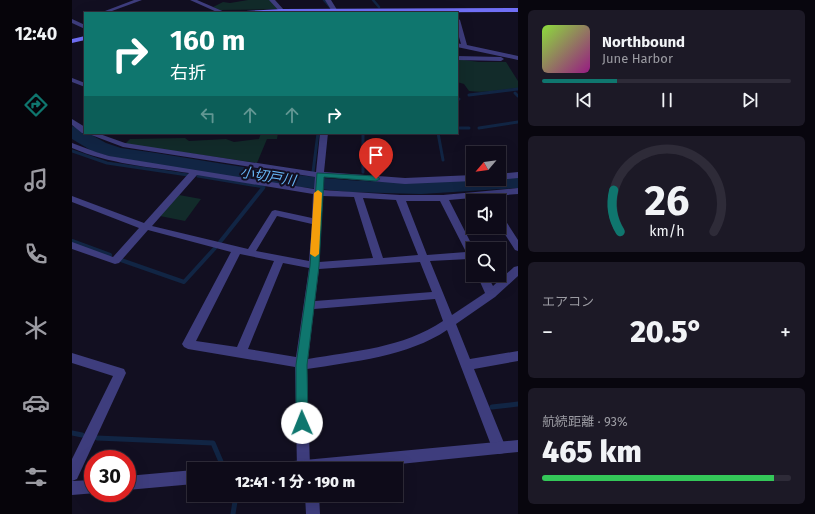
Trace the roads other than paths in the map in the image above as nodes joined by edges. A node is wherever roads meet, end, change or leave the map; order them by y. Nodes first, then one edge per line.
1 (139, 0) edge
2 (193, 0) edge
3 (272, 0) edge
4 (328, 0) edge
5 (518, 10) edge
6 (110, 12) edge
7 (222, 12) edge
8 (279, 12) edge
9 (336, 12) edge
10 (455, 12) edge
11 (72, 21) edge
12 (458, 25) edge
13 (84, 26) edge
14 (84, 38) edge
15 (72, 41) edge
16 (462, 46) edge
17 (460, 58) edge
18 (518, 59) edge
19 (72, 80) edge
20 (84, 85) edge
21 (72, 121) edge
22 (84, 130) edge
23 (93, 134) edge
24 (324, 134) edge
25 (72, 145) edge
26 (196, 171) junction
27 (518, 175) edge
28 (320, 176) junction
29 (506, 176) edge
30 (466, 178) edge
31 (518, 191) edge
32 (318, 192) junction
33 (505, 194) edge
34 (358, 195) junction
35 (400, 198) junction
36 (443, 198) junction
37 (466, 198) edge
38 (72, 199) edge
39 (316, 222) junction
40 (146, 227) junction
41 (506, 228) edge
42 (466, 242) edge
43 (72, 245) edge
44 (518, 248) edge
45 (237, 250) junction
46 (250, 253) junction
47 (466, 256) edge
48 (424, 258) junction
49 (280, 259) junction
50 (379, 262) junction
51 (314, 266) junction
52 (518, 270) edge
53 (485, 282) edge
54 (491, 294) junction
55 (439, 295) junction
56 (310, 305) junction
57 (449, 321) junction
58 (240, 353) junction
59 (518, 356) edge
60 (72, 358) edge
61 (302, 364) junction
62 (466, 365) junction
63 (518, 446) edge
64 (499, 448) junction
65 (307, 462) edge
66 (365, 462) edge
67 (72, 474) edge
68 (187, 478) edge
69 (136, 482) edge
70 (84, 487) edge
71 (72, 488) edge
72 (312, 502) edge
73 (313, 514) edge

1 - 6 street
2 - 7 street
3 - 8 street
4 - 9 street
5 - 10 main road
8 - 9 main road
9 - 10 main road
11 - 13 street
12 - 16 street
14 - 15 main road
16 - 17 street
16 - 18 street
17 - 18 street
19 - 20 street
21 - 22 street
23 - 28 street
24 - 28 street
25 - 26 street
26 - 32 street
26 - 40 street
27 - 29 street
28 - 30 street
28 - 32 street
31 - 33 street
32 - 34 street
32 - 39 street
34 - 35 street
34 - 50 street
35 - 36 street
35 - 48 street
36 - 37 street
36 - 42 street
38 - 40 street
39 - 46 street
39 - 51 street
40 - 43 street
40 - 45 street
41 - 44 street
45 - 46 street
45 - 58 street
46 - 49 street
47 - 48 street
48 - 50 street
48 - 55 street
49 - 51 street
49 - 58 street
50 - 51 street
51 - 56 street
52 - 54 street
53 - 54 street
54 - 57 street
55 - 56 street
55 - 57 street
56 - 61 street
57 - 61 street
57 - 62 street
58 - 61 street
59 - 62 street
60 - 67 street
61 - 65 street
62 - 64 street
63 - 64 street
64 - 66 street
68 - 69 street
70 - 71 street
72 - 73 street

